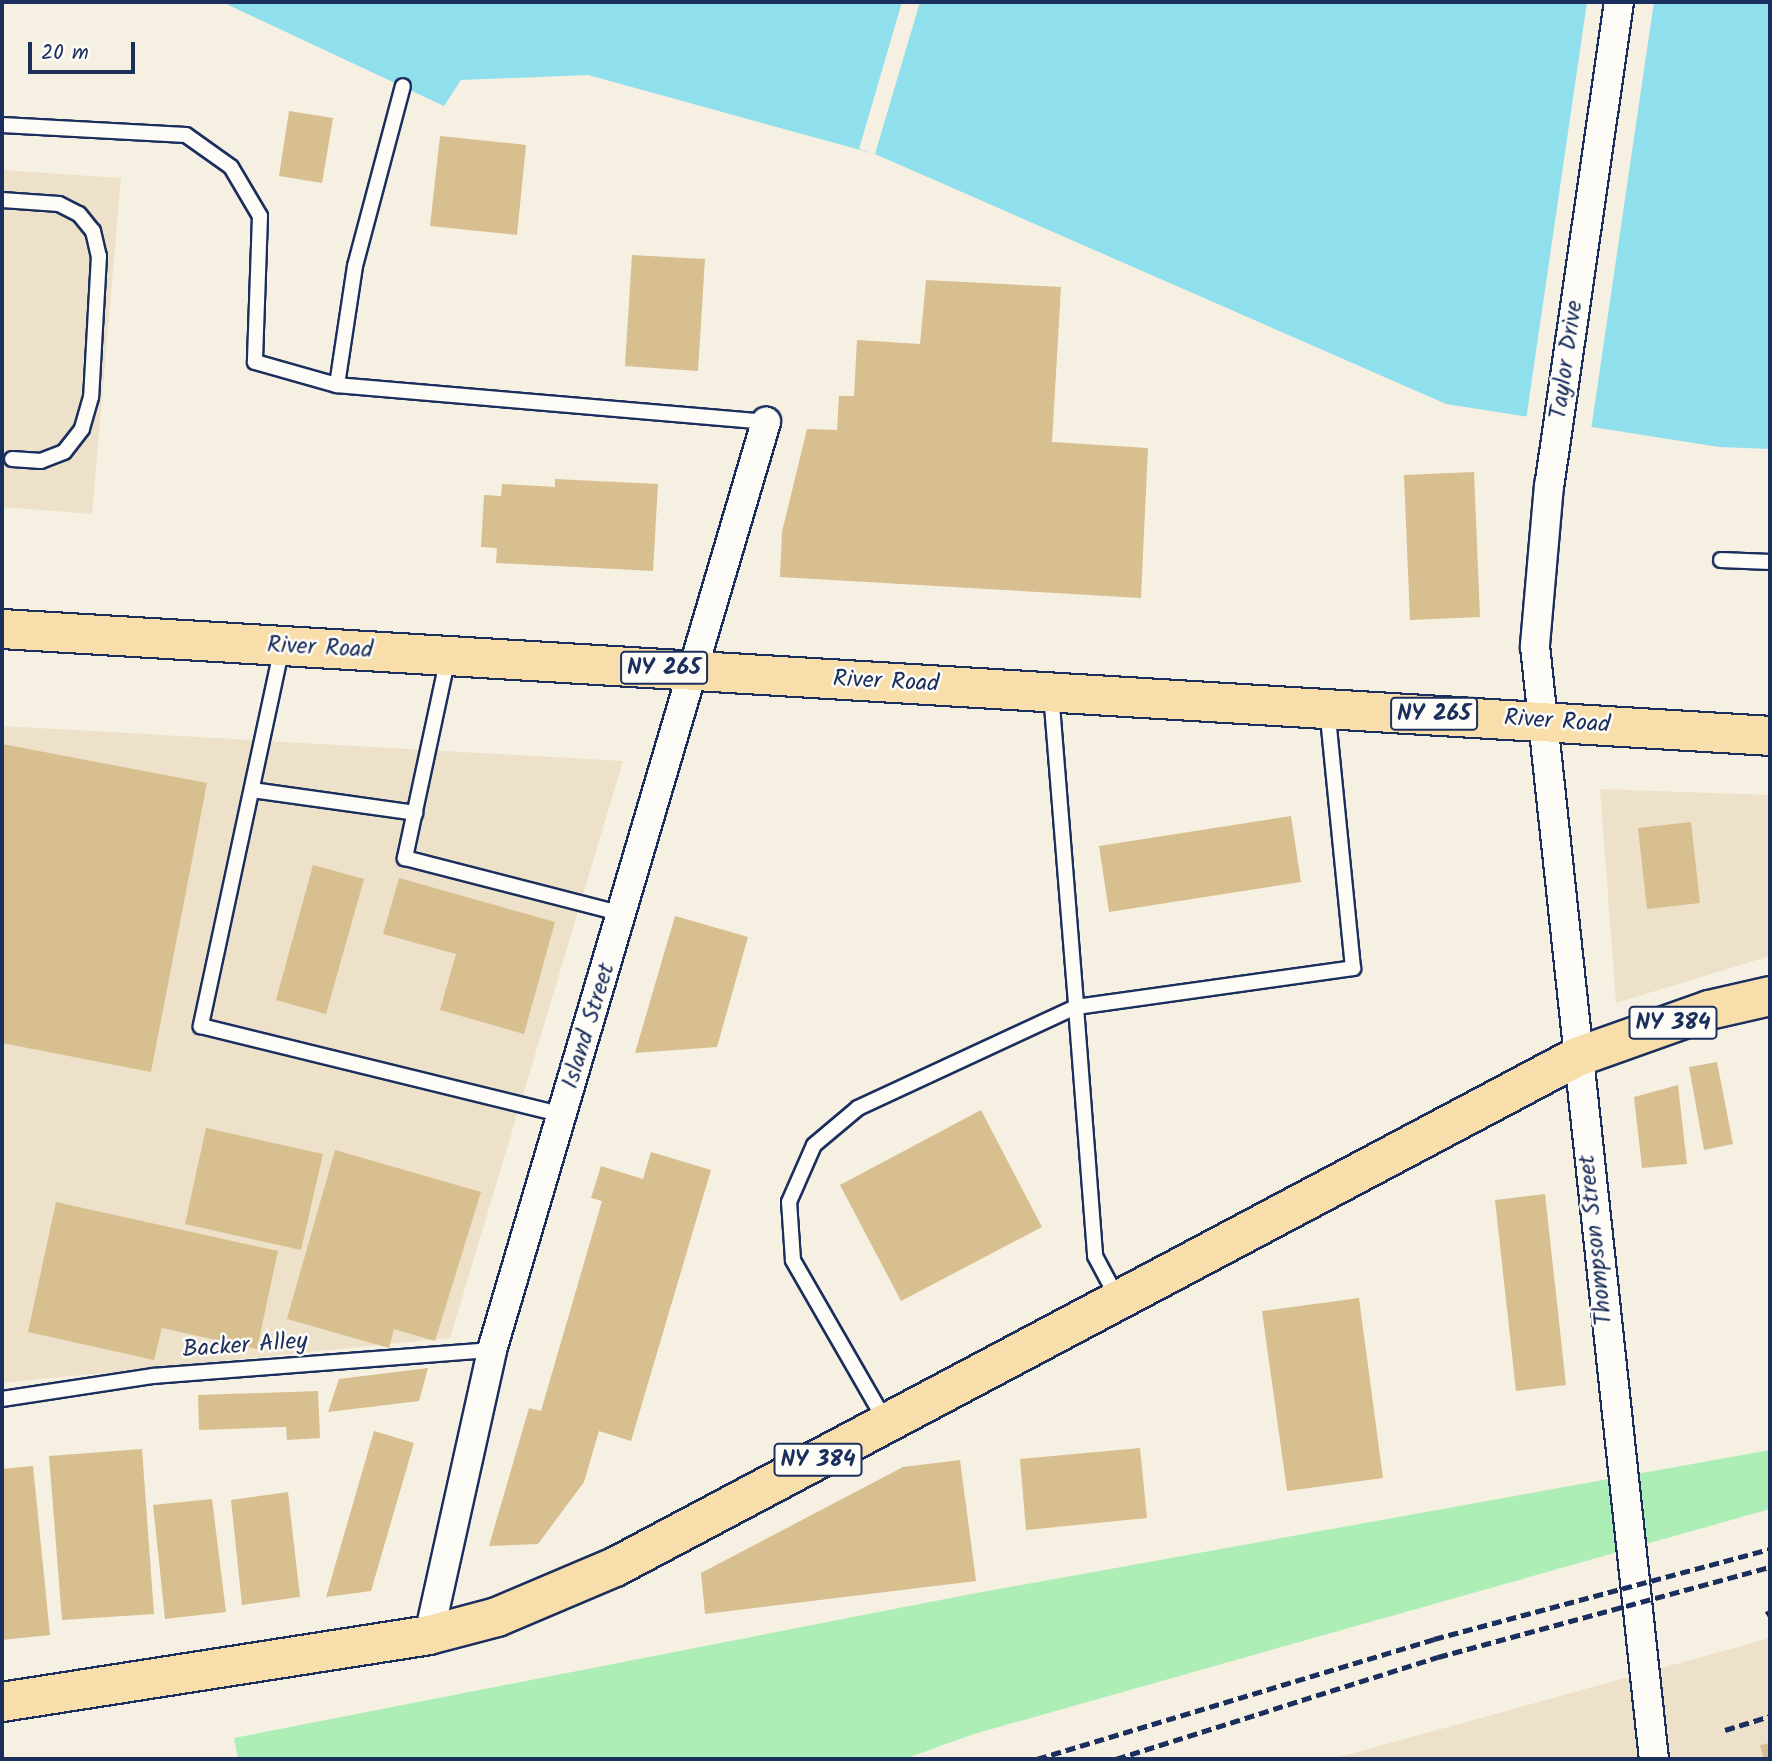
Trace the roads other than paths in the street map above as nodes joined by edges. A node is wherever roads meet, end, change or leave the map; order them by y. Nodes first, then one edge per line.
1 (1619, 2) edge
2 (403, 86) dead end
3 (2, 125) edge
4 (2, 200) edge
5 (337, 386) junction
6 (766, 422) joint
7 (12, 459) dead end
8 (1721, 560) dead end
9 (1770, 562) edge
10 (2, 629) edge
11 (282, 646) junction
12 (449, 655) junction
13 (695, 670) junction
14 (1051, 692) junction
15 (1327, 708) junction
16 (1540, 720) junction
17 (1770, 736) edge
18 (252, 790) junction
19 (415, 813) junction
20 (622, 914) junction
21 (1770, 996) edge
22 (1076, 1007) junction
23 (1577, 1057) junction
24 (562, 1115) junction
25 (1118, 1300) junction
26 (492, 1350) junction
27 (2, 1399) edge
28 (887, 1423) junction
29 (429, 1635) junction
30 (2, 1702) edge
31 (1654, 1759) edge

1 - 16 street, Taylor Drive
2 - 5 lane
3 - 5 lane
4 - 7 lane
5 - 6 lane
6 - 13 street, Island Street
8 - 9 lane
10 - 11 main road, River Road / NY 265
11 - 12 main road, River Road / NY 265
11 - 18 lane
12 - 13 main road, River Road / NY 265
12 - 19 lane
13 - 14 main road, River Road / NY 265
13 - 20 street, Island Street
14 - 15 main road, River Road / NY 265
14 - 22 lane
15 - 16 main road, River Road / NY 265
15 - 22 lane
16 - 17 main road, River Road / NY 265
16 - 23 street, Thompson Street
18 - 19 lane
18 - 24 lane
19 - 20 lane
20 - 24 street, Island Street
21 - 23 main road, NY 384
22 - 25 lane
22 - 28 lane
23 - 25 main road, NY 384
23 - 31 street, Thompson Street
24 - 26 street, Island Street
25 - 28 main road, NY 384
26 - 27 lane, Backer Alley
26 - 29 street, Island Street
28 - 29 main road, NY 384
29 - 30 main road, NY 384

